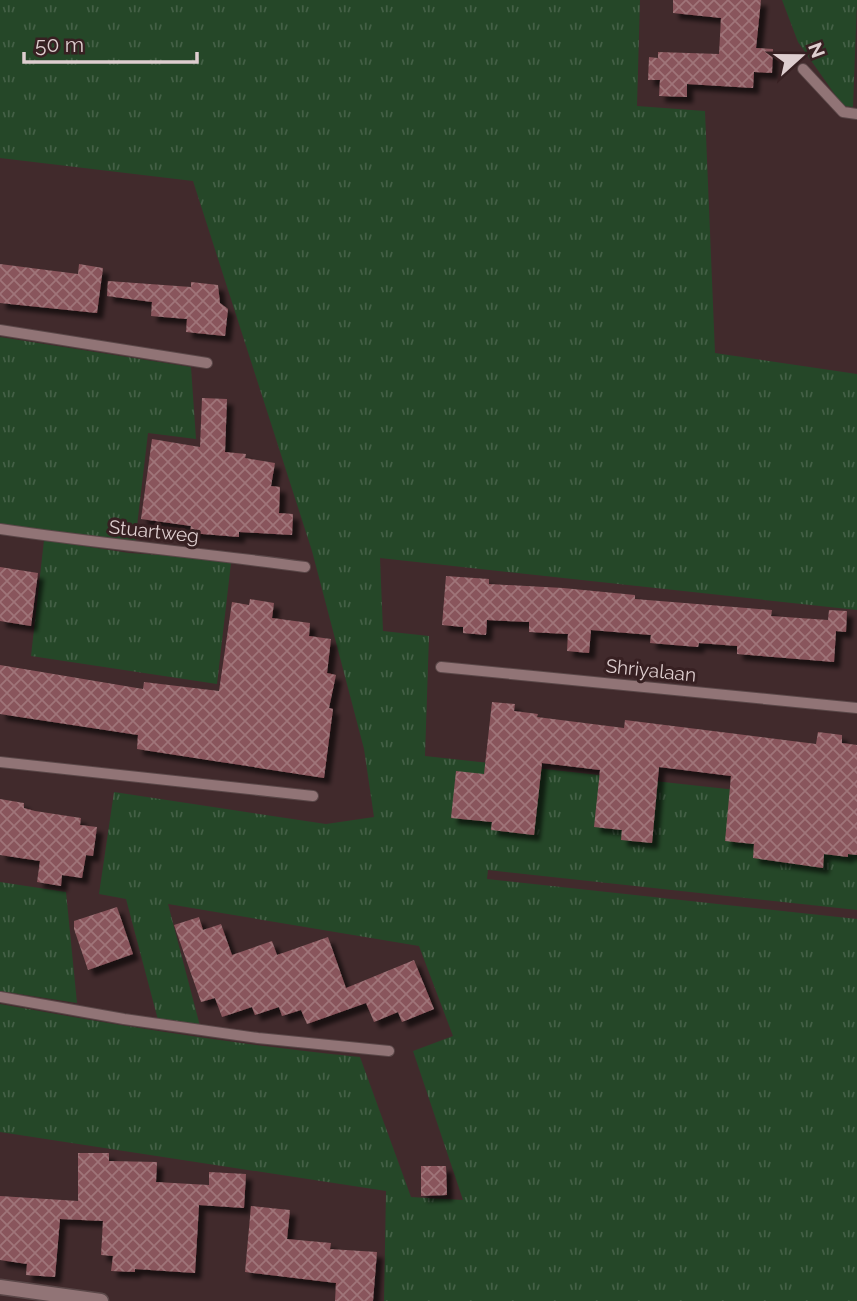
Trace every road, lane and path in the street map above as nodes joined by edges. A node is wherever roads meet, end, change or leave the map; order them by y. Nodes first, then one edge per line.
1 (803, 69) dead end
2 (857, 114) edge
3 (0, 330) edge
4 (207, 362) dead end
5 (0, 529) edge
6 (305, 567) dead end
7 (441, 667) dead end
8 (857, 708) edge
9 (0, 762) edge
10 (313, 796) dead end
11 (0, 997) edge
12 (389, 1051) dead end
13 (0, 1287) edge
14 (101, 1301) edge

1 - 2 lane
3 - 4 lane
5 - 6 lane, Stuartweg
7 - 8 lane, Shriyalaan
9 - 10 lane
11 - 12 lane
13 - 14 street

